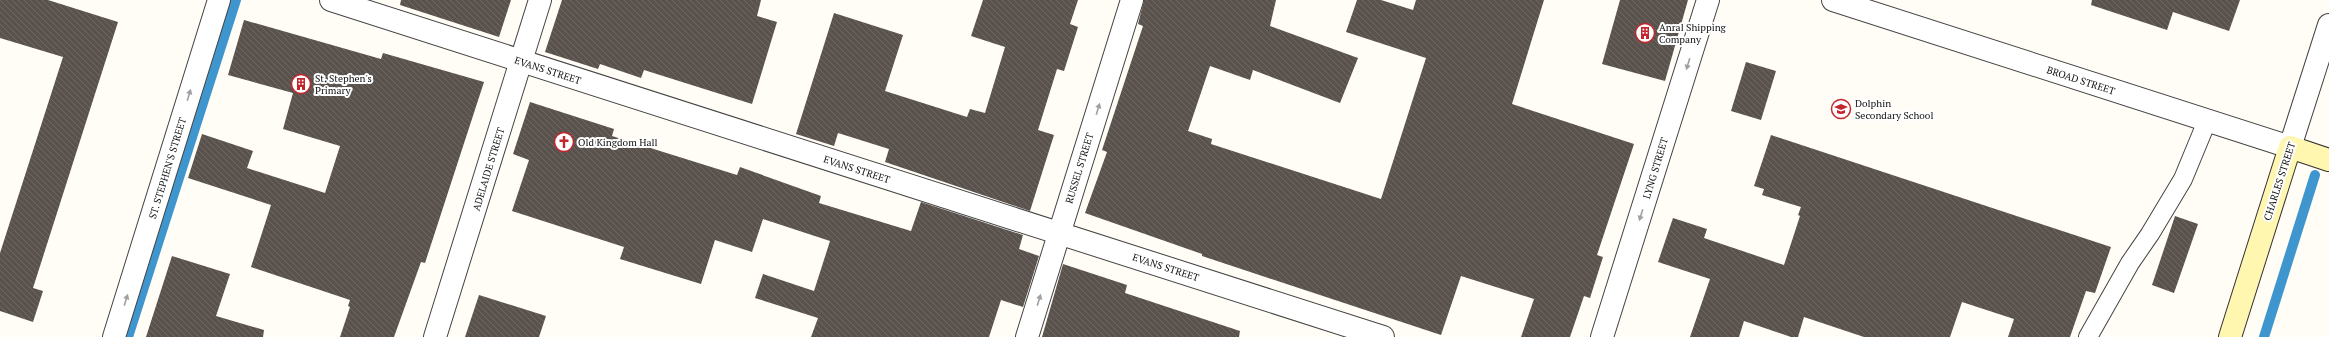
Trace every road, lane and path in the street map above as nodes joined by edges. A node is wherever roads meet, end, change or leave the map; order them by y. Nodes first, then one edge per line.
1 (219, 0) edge
2 (331, 0) edge
3 (540, 0) edge
4 (1132, 0) edge
5 (1708, 0) edge
6 (1833, 0) edge
7 (2329, 25) edge
8 (521, 61) junction
9 (2207, 121) junction
10 (2290, 148) junction
11 (2329, 160) edge
12 (1059, 234) junction
13 (114, 337) edge
14 (435, 337) edge
15 (1027, 337) edge
16 (1383, 337) edge
17 (1602, 337) edge
18 (2088, 337) edge
19 (2230, 337) edge

13 -> 1 street, ST. STEPHEN'S STREET
2 - 8 street, EVANS STREET
3 - 8 street, ADELAIDE STREET
12 -> 4 street, RUSSEL STREET
5 -> 17 street, LYNG STREET
6 - 9 street, BROAD STREET
7 - 10 street, CHARLES STREET
8 - 12 street, EVANS STREET
8 - 14 street, ADELAIDE STREET
9 - 10 street, BROAD STREET
9 - 18 lane
10 - 11 main road, BROAD STREET
10 - 19 main road, CHARLES STREET
15 -> 12 street, RUSSEL STREET
12 - 16 street, EVANS STREET

